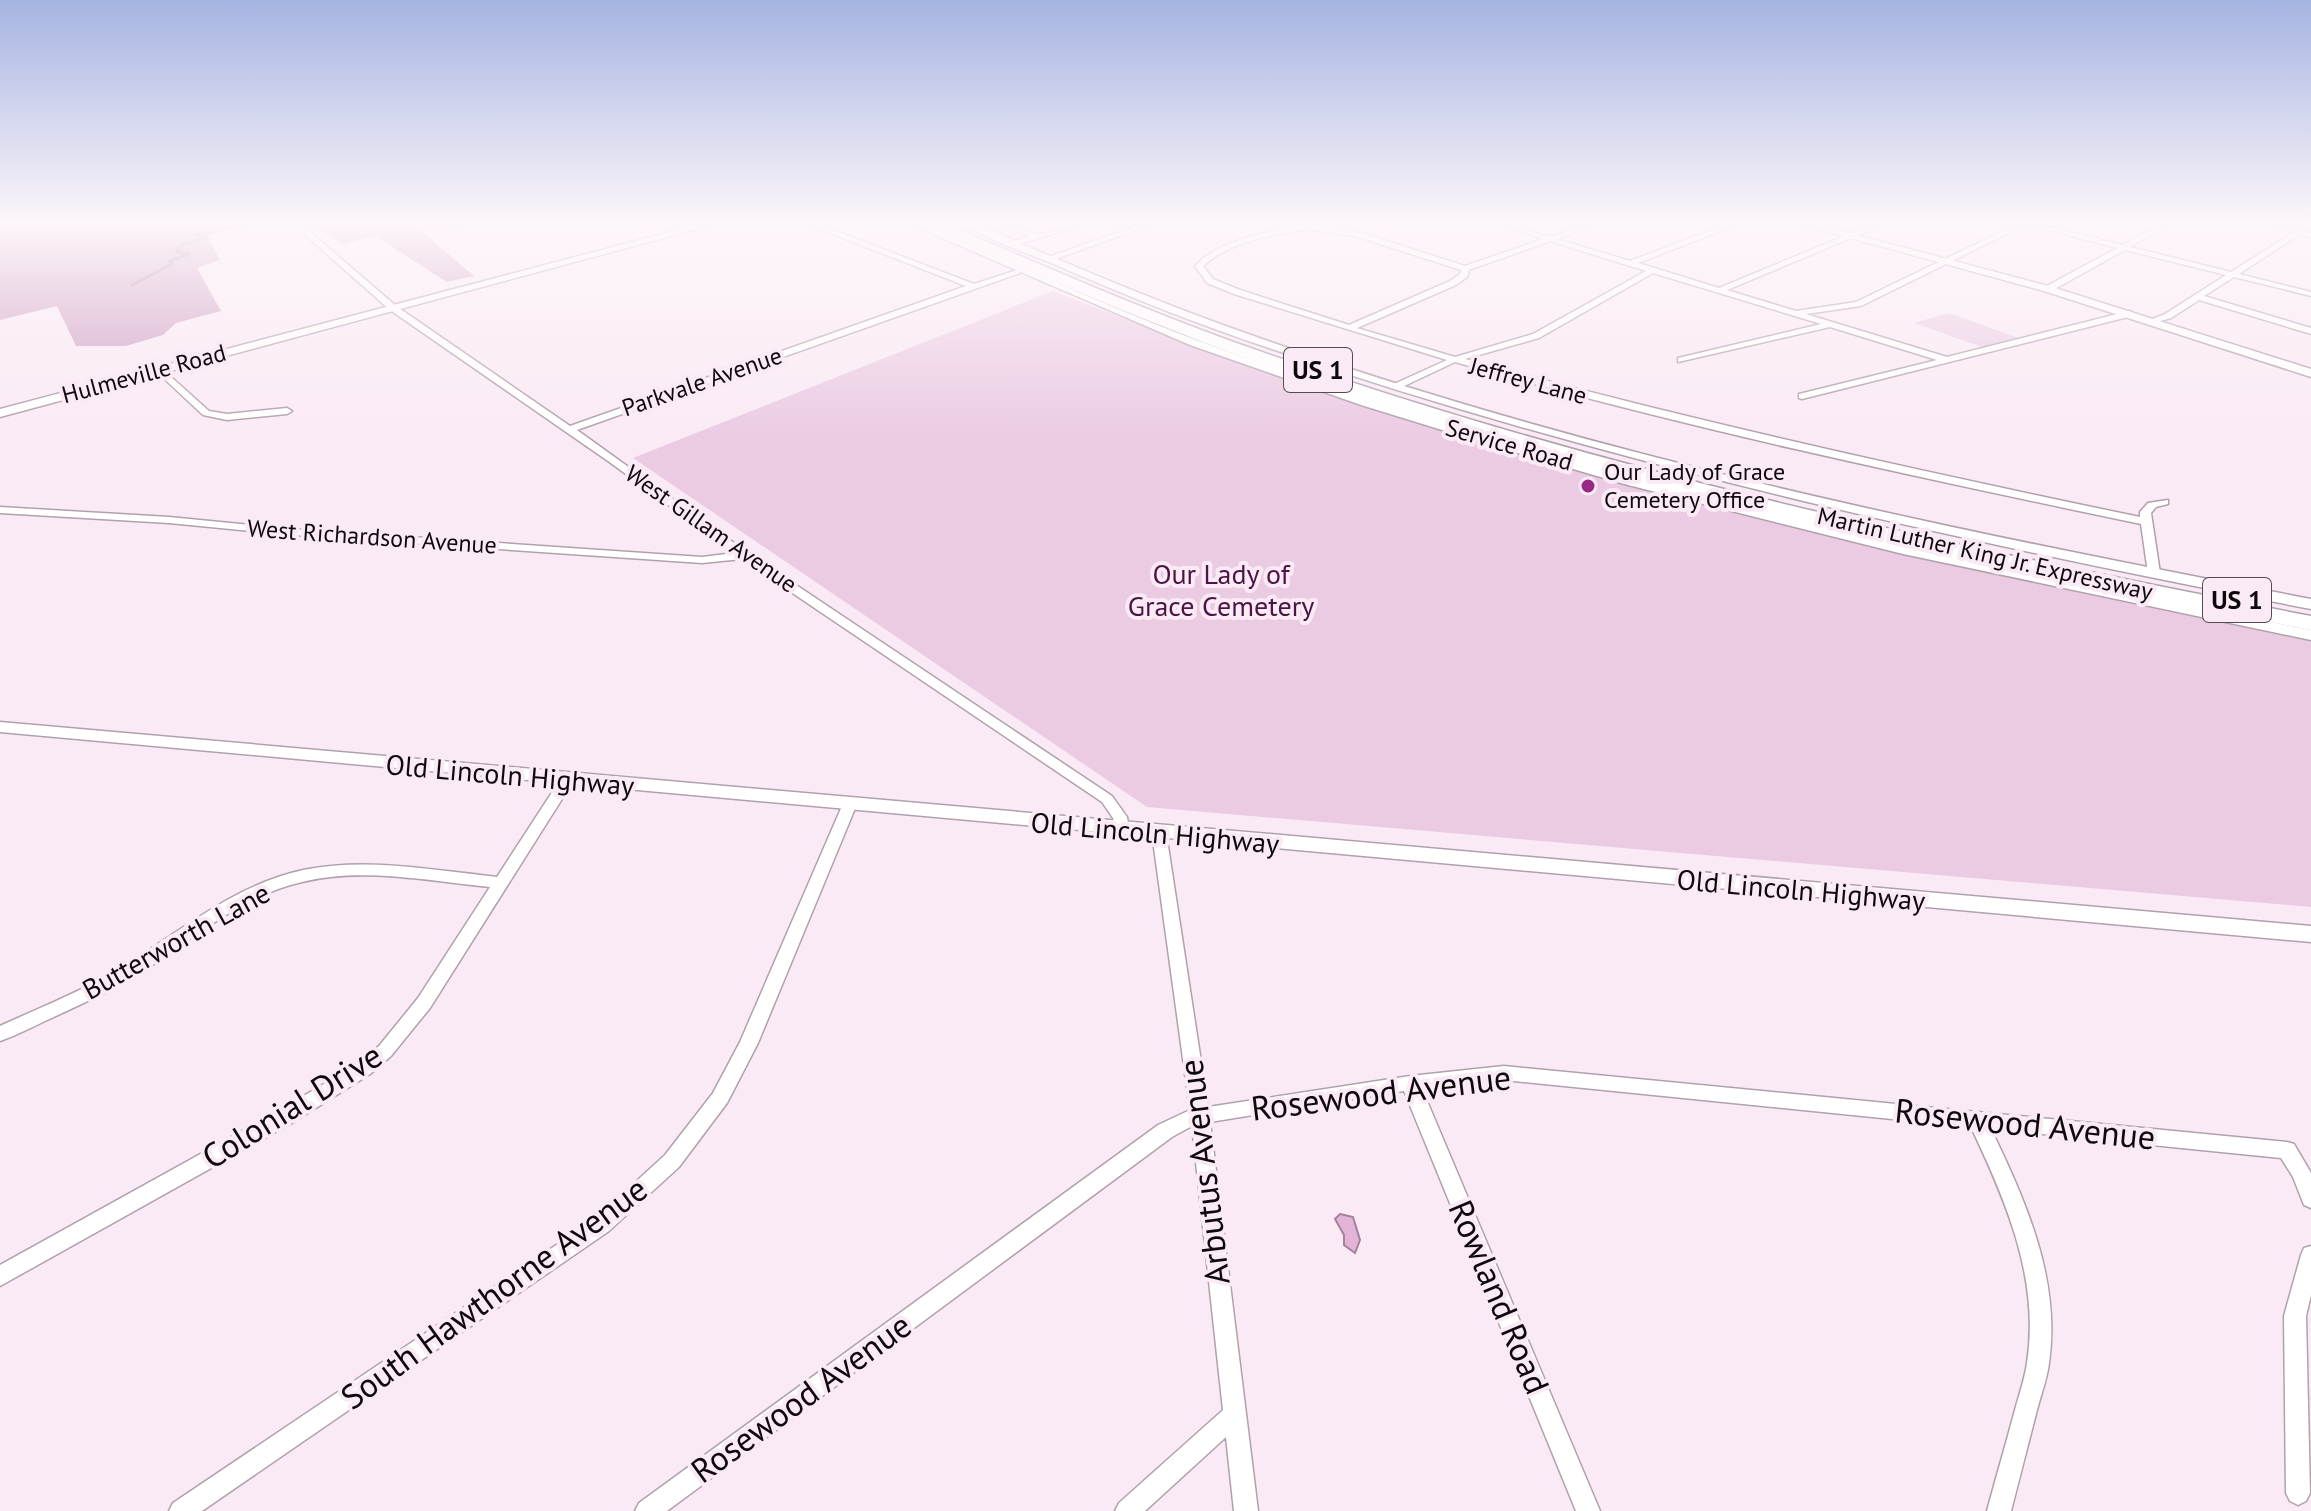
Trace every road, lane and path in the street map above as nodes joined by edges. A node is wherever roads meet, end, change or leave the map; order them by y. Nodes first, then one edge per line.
1 (379, 296) edge
2 (440, 296) edge
3 (946, 296) edge
4 (1075, 296) edge
5 (1100, 296) edge
6 (1114, 296) edge
7 (1139, 296) edge
8 (1252, 296) edge
9 (1424, 296) edge
10 (1608, 296) edge
11 (1733, 296) edge
12 (1873, 296) edge
13 (2069, 296) edge
14 (2199, 297) joint
15 (393, 308) junction
16 (1794, 314) junction
17 (2129, 314) junction
18 (2153, 322) junction
19 (1829, 325) junction
20 (1349, 328) junction
21 (2311, 331) edge
22 (1944, 359) junction
23 (1453, 360) junction
24 (1681, 360) dead end
25 (160, 370) junction
26 (2311, 373) edge
27 (1397, 386) junction
28 (1802, 396) dead end
29 (287, 411) dead end
30 (0, 413) edge
31 (568, 430) junction
32 (2164, 502) dead end
33 (0, 510) edge
34 (2147, 522) junction
35 (744, 555) junction
36 (2158, 579) junction
37 (2311, 604) edge
38 (2311, 614) edge
39 (2311, 623) edge
40 (2311, 635) edge
41 (0, 727) edge
42 (567, 780) junction
43 (849, 806) junction
44 (1122, 830) junction
45 (1159, 833) junction
46 (503, 883) junction
47 (2311, 934) edge
48 (0, 1034) edge
49 (1410, 1083) junction
50 (1200, 1116) junction
51 (1977, 1119) junction
52 (2311, 1199) edge
53 (2311, 1255) edge
54 (0, 1276) edge
55 (1233, 1416) junction
56 (2298, 1493) dead end
57 (181, 1511) edge
58 (647, 1511) edge
59 (1127, 1511) edge
60 (1246, 1511) edge
61 (1588, 1511) edge
62 (1999, 1511) edge

1 - 15 street, West Gillam Avenue
2 - 15 street, Hulmeville Road
3 - 31 street, Parkvale Avenue
4 - 40 street, Service Road
5 - 39 highway, Martin Luther King Jr. Expressway / US 1
6 - 36 highway, Martin Luther King Jr. Expressway / US 1
7 - 27 street, Service Road
8 - 20 street, Jeffrey Lane
9 - 20 street
10 - 23 street
11 - 16 street
12 - 16 street
13 - 17 street
14 - 18 street
14 - 21 street
15 - 25 street, Hulmeville Road
15 - 31 street, West Gillam Avenue
16 - 19 street
17 - 18 street
17 - 22 street
18 - 26 street
19 - 22 street
19 - 24 street
20 - 23 street, Jeffrey Lane
22 - 28 street
23 - 27 street
23 - 34 street, Jeffrey Lane
25 - 29 street
25 - 30 street, Hulmeville Road
27 - 36 street, Service Road
31 - 35 street, West Gillam Avenue
32 - 34 street
33 - 35 street, West Richardson Avenue
34 - 36 street
35 - 44 street, West Gillam Avenue
36 - 37 highway
36 - 38 highway, Martin Luther King Jr. Expressway / US 1
41 - 42 street, Old Lincoln Highway
42 - 43 street, Old Lincoln Highway
42 - 46 street, Colonial Drive
43 - 44 street, Old Lincoln Highway
43 - 57 street, South Hawthorne Avenue
44 - 45 street, Old Lincoln Highway
45 - 47 street, Old Lincoln Highway
45 - 50 street, Arbutus Avenue
46 - 48 street, Butterworth Lane
46 - 54 street, Colonial Drive
49 - 50 street, Rosewood Avenue
49 - 51 street, Rosewood Avenue
49 - 61 street, Rowland Road
50 - 55 street, Arbutus Avenue
50 - 58 street, Rosewood Avenue
51 - 52 street, Rosewood Avenue
51 - 62 street
53 - 56 street
55 - 59 street
55 - 60 street, Arbutus Avenue

